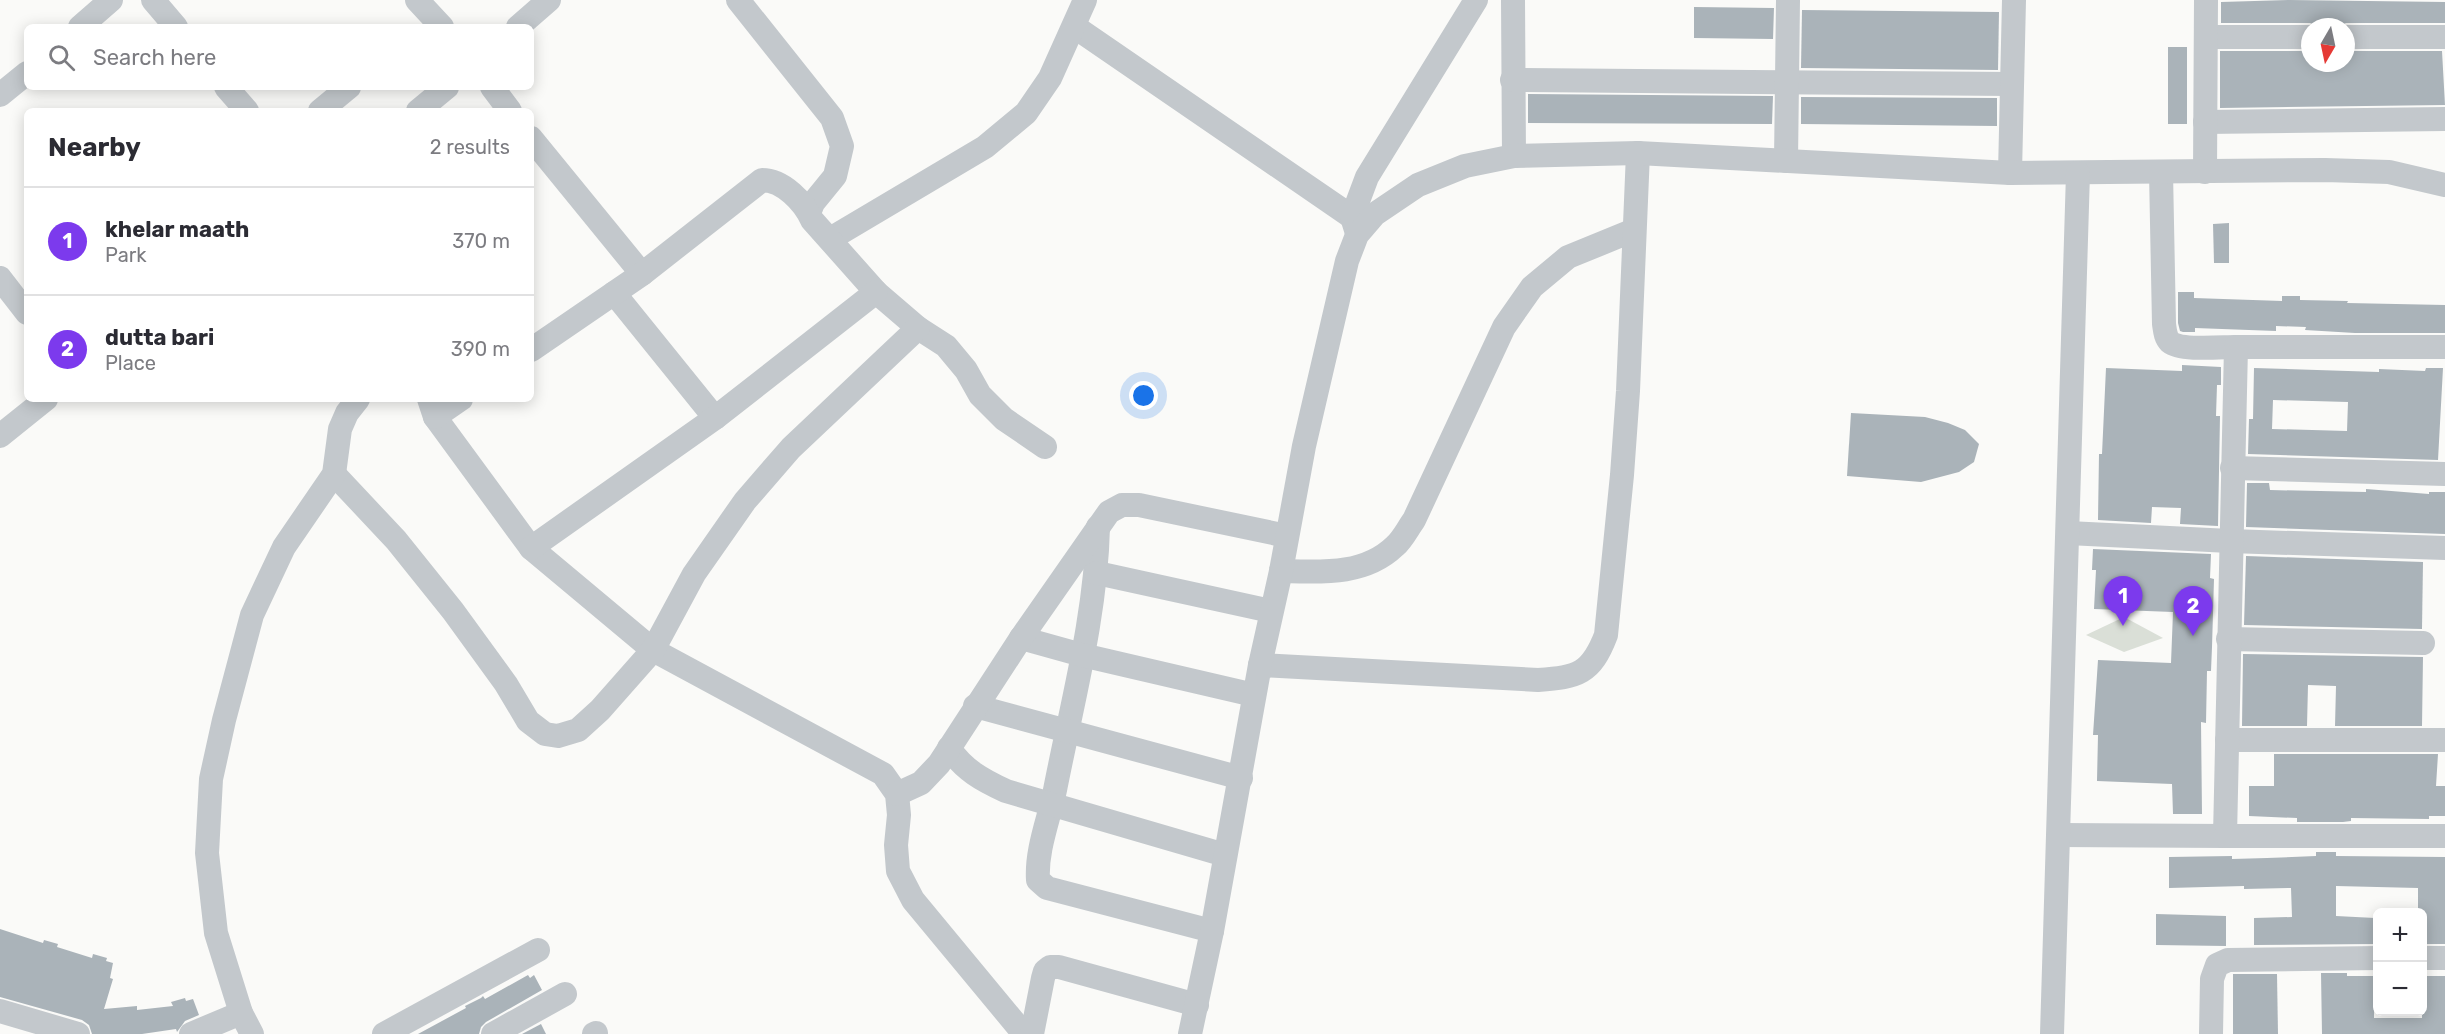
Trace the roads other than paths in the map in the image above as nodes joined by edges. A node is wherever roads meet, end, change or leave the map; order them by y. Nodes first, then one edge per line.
1 (111, 0) edge
2 (153, 0) edge
3 (549, 0) edge
4 (738, 0) edge
5 (1085, 0) edge
6 (1476, 0) edge
7 (1513, 0) edge
8 (1788, 0) edge
9 (2014, 0) edge
10 (2206, 0) edge
11 (83, 24) edge
12 (173, 24) edge
13 (521, 24) edge
14 (1075, 27) junction
15 (2206, 37) junction
16 (2301, 37) edge
17 (2355, 37) edge
18 (2445, 37) edge
19 (24, 75) edge
20 (1512, 80) junction
21 (1786, 82) junction
22 (2012, 84) junction
23 (229, 90) edge
24 (345, 90) edge
25 (443, 90) edge
26 (494, 90) edge
27 (0, 95) edge
28 (244, 108) edge
29 (324, 108) edge
30 (422, 108) edge
31 (508, 108) edge
32 (2445, 119) edge
33 (2205, 122) junction
34 (534, 148) edge
35 (1638, 153) junction
36 (1514, 156) junction
37 (1786, 161) junction
38 (539, 164) edge
39 (2161, 172) junction
40 (2205, 172) junction
41 (2010, 173) junction
42 (2078, 173) junction
43 (2445, 185) edge
44 (809, 213) junction
45 (1355, 226) junction
46 (1634, 230) junction
47 (830, 239) junction
48 (642, 274) junction
49 (2, 285) edge
50 (876, 292) junction
51 (614, 293) junction
52 (24, 310) edge
53 (918, 328) junction
54 (2236, 347) junction
55 (2445, 347) edge
56 (534, 349) edge
57 (42, 402) edge
58 (356, 402) edge
59 (451, 402) edge
60 (432, 408) edge
61 (715, 418) junction
62 (0, 436) edge
63 (1045, 447) dead end
64 (2232, 468) junction
65 (334, 474) junction
66 (2445, 474) edge
67 (1098, 527) junction
68 (2068, 533) junction
69 (1287, 536) junction
70 (2230, 541) junction
71 (531, 548) junction
72 (2445, 548) edge
73 (1281, 572) junction
74 (1097, 573) junction
75 (1271, 611) junction
76 (1021, 638) junction
77 (2228, 639) junction
78 (2423, 643) dead end
79 (653, 650) junction
80 (1082, 655) junction
81 (1260, 665) junction
82 (1254, 695) junction
83 (975, 706) junction
84 (1066, 730) junction
85 (2227, 740) junction
86 (2445, 740) edge
87 (949, 748) junction
88 (1240, 778) junction
89 (897, 794) junction
90 (1052, 806) junction
91 (2059, 835) junction
92 (2225, 836) junction
93 (2445, 836) edge
94 (1225, 855) junction
95 (1212, 931) junction
96 (538, 950) dead end
97 (2373, 958) edge
98 (2427, 958) edge
99 (2445, 958) edge
100 (565, 994) dead end
101 (1197, 1005) junction
102 (0, 1011) edge
103 (247, 1023) edge
104 (24, 1027) edge
105 (78, 1034) edge
106 (191, 1034) edge
107 (384, 1034) edge
108 (493, 1034) edge
109 (1024, 1034) edge
110 (1032, 1034) edge
111 (1190, 1034) edge
112 (2052, 1034) edge
113 (2211, 1034) edge

1 - 11 street
2 - 12 street
3 - 13 street
4 - 44 street
5 - 14 street
6 - 45 street
7 - 20 street
8 - 21 street
9 - 22 street
10 - 15 street
14 - 45 street
14 - 47 street
15 - 16 street
15 - 33 street
17 - 18 street
19 - 27 street
20 - 21 street
20 - 36 street
21 - 22 street
21 - 37 street
22 - 41 street
23 - 28 street
24 - 29 street
25 - 30 street
26 - 31 street
32 - 33 street
33 - 40 street
34 - 38 street
35 - 36 street
35 - 37 street
35 - 46 street
36 - 45 street
37 - 41 street
38 - 48 street
39 - 40 street
39 - 42 street
39 - 54 street
40 - 43 street
41 - 42 street
42 - 68 street
44 - 47 street
44 - 48 street
45 - 69 street
46 - 73 street
46 - 81 street
47 - 50 street
48 - 51 street
49 - 52 street
50 - 53 street
50 - 61 street
51 - 56 street
51 - 61 street
53 - 63 street
53 - 79 street
54 - 55 street
54 - 64 street
57 - 62 street
58 - 65 street
59 - 60 street
60 - 71 street
61 - 71 street
64 - 66 street
64 - 70 street
65 - 79 street
65 - 103 street
67 - 69 street
67 - 74 street
67 - 76 street
68 - 70 street
68 - 91 street
69 - 73 street
70 - 72 street
70 - 77 street
71 - 79 street
73 - 75 street
74 - 75 street
74 - 80 street
75 - 81 street
76 - 80 street
76 - 83 street
77 - 78 street
77 - 85 street
79 - 89 street
80 - 82 street
80 - 84 street
81 - 82 street
82 - 88 street
83 - 84 street
83 - 87 street
84 - 88 street
84 - 90 street
85 - 86 street
85 - 92 street
87 - 89 street
87 - 90 street
88 - 94 street
89 - 109 street
90 - 94 street
90 - 95 street
91 - 92 street
91 - 112 street
92 - 93 street
94 - 95 street
95 - 101 street
96 - 107 street
97 - 113 street
98 - 99 street
100 - 108 street
101 - 110 street
101 - 111 street
102 - 104 street
103 - 106 street
104 - 105 street

